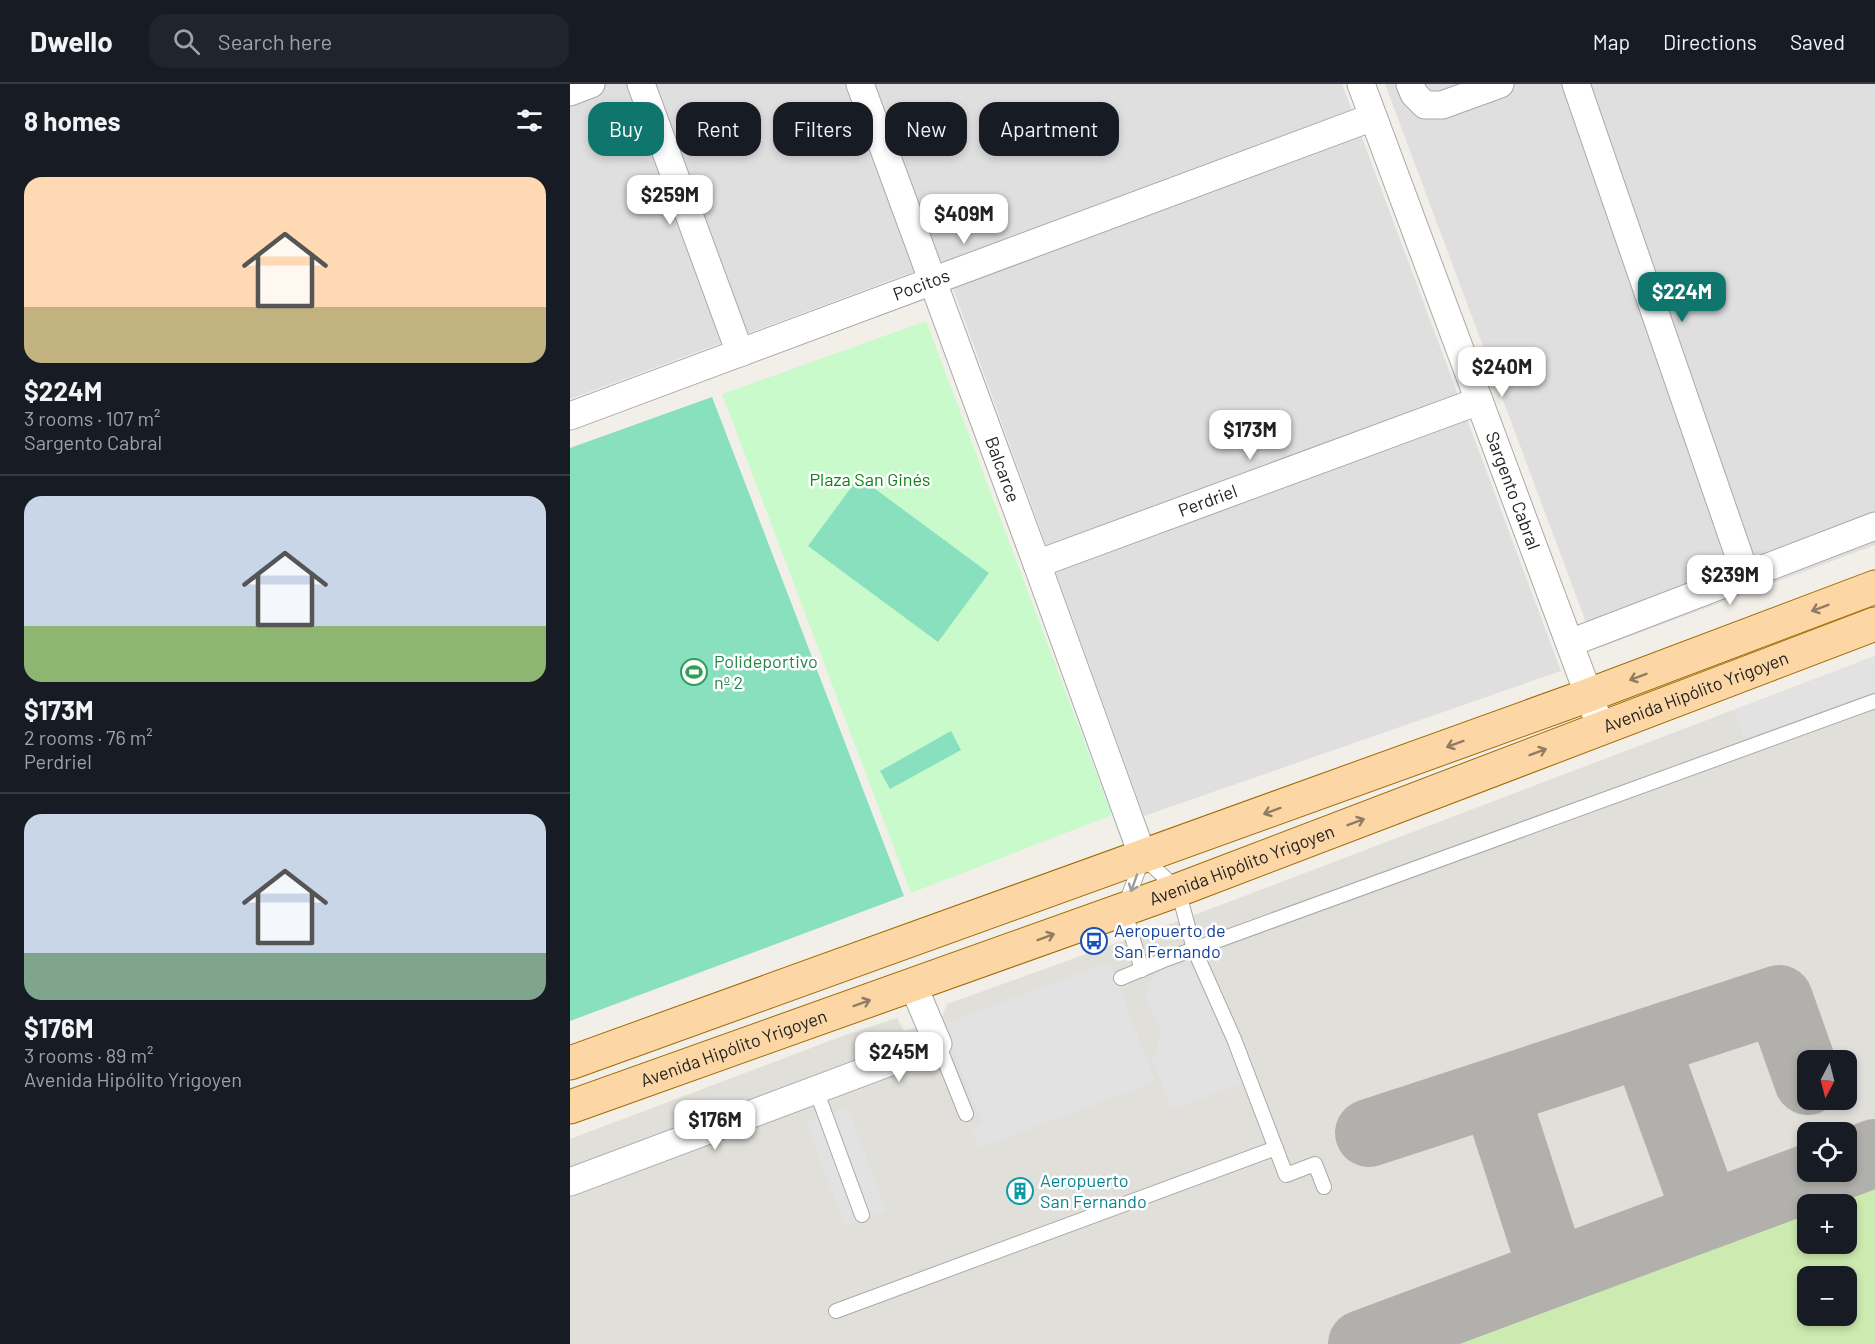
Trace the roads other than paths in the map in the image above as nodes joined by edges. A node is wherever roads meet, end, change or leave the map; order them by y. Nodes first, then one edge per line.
1 (591, 84) edge
2 (641, 84) edge
3 (860, 84) edge
4 (1361, 84) edge
5 (1410, 84) edge
6 (1500, 84) edge
7 (1576, 84) edge
8 (570, 92) edge
9 (1373, 117) junction
10 (933, 281) junction
11 (740, 353) junction
12 (1479, 401) junction
13 (570, 416) edge
14 (1875, 526) edge
15 (1037, 564) junction
16 (1746, 576) junction
17 (1875, 587) edge
18 (1875, 624) edge
19 (1570, 643) junction
20 (1589, 695) junction
21 (1875, 701) edge
22 (1601, 728) junction
23 (1143, 857) junction
24 (1178, 890) junction
25 (1124, 909) junction
26 (1194, 949) junction
27 (1142, 970) junction
28 (1121, 978) dead end
29 (913, 985) junction
30 (938, 1044) junction
31 (570, 1063) edge
32 (816, 1090) junction
33 (570, 1107) edge
34 (966, 1114) dead end
35 (1276, 1148) junction
36 (570, 1182) edge
37 (1323, 1187) dead end
38 (862, 1215) dead end
39 (836, 1311) dead end

1 - 8 street
2 - 11 street
3 - 10 street, Balcarce
4 - 9 street, Sargento Cabral
5 - 6 street
7 - 16 street
9 - 10 street, Pocitos
9 - 12 street, Sargento Cabral
10 - 11 street, Pocitos
10 - 15 street, Balcarce
11 - 13 street, Pocitos
12 - 15 street, Perdriel
12 - 19 street, Sargento Cabral
14 - 16 street
15 - 23 street, Balcarce
16 - 19 street
17 -> 20 main road, Avenida Hipólito Yrigoyen
18 - 22 main road, Avenida Hipólito Yrigoyen
19 - 20 street, Sargento Cabral
20 - 22 street, Sargento Cabral
20 -> 23 main road, Avenida Hipólito Yrigoyen
21 - 26 lane
24 -> 22 main road, Avenida Hipólito Yrigoyen
23 - 24 lane
23 -> 25 lane
23 - 31 main road, Avenida Hipólito Yrigoyen
24 - 25 main road, Avenida Hipólito Yrigoyen
24 - 26 lane
25 - 27 lane
29 -> 25 main road, Avenida Hipólito Yrigoyen
26 - 27 lane
26 - 35 lane
27 - 28 lane
29 - 30 street
33 -> 29 main road, Avenida Hipólito Yrigoyen
30 - 32 street
30 - 34 lane
32 - 36 street
32 - 38 lane
35 - 37 lane
35 - 39 lane

